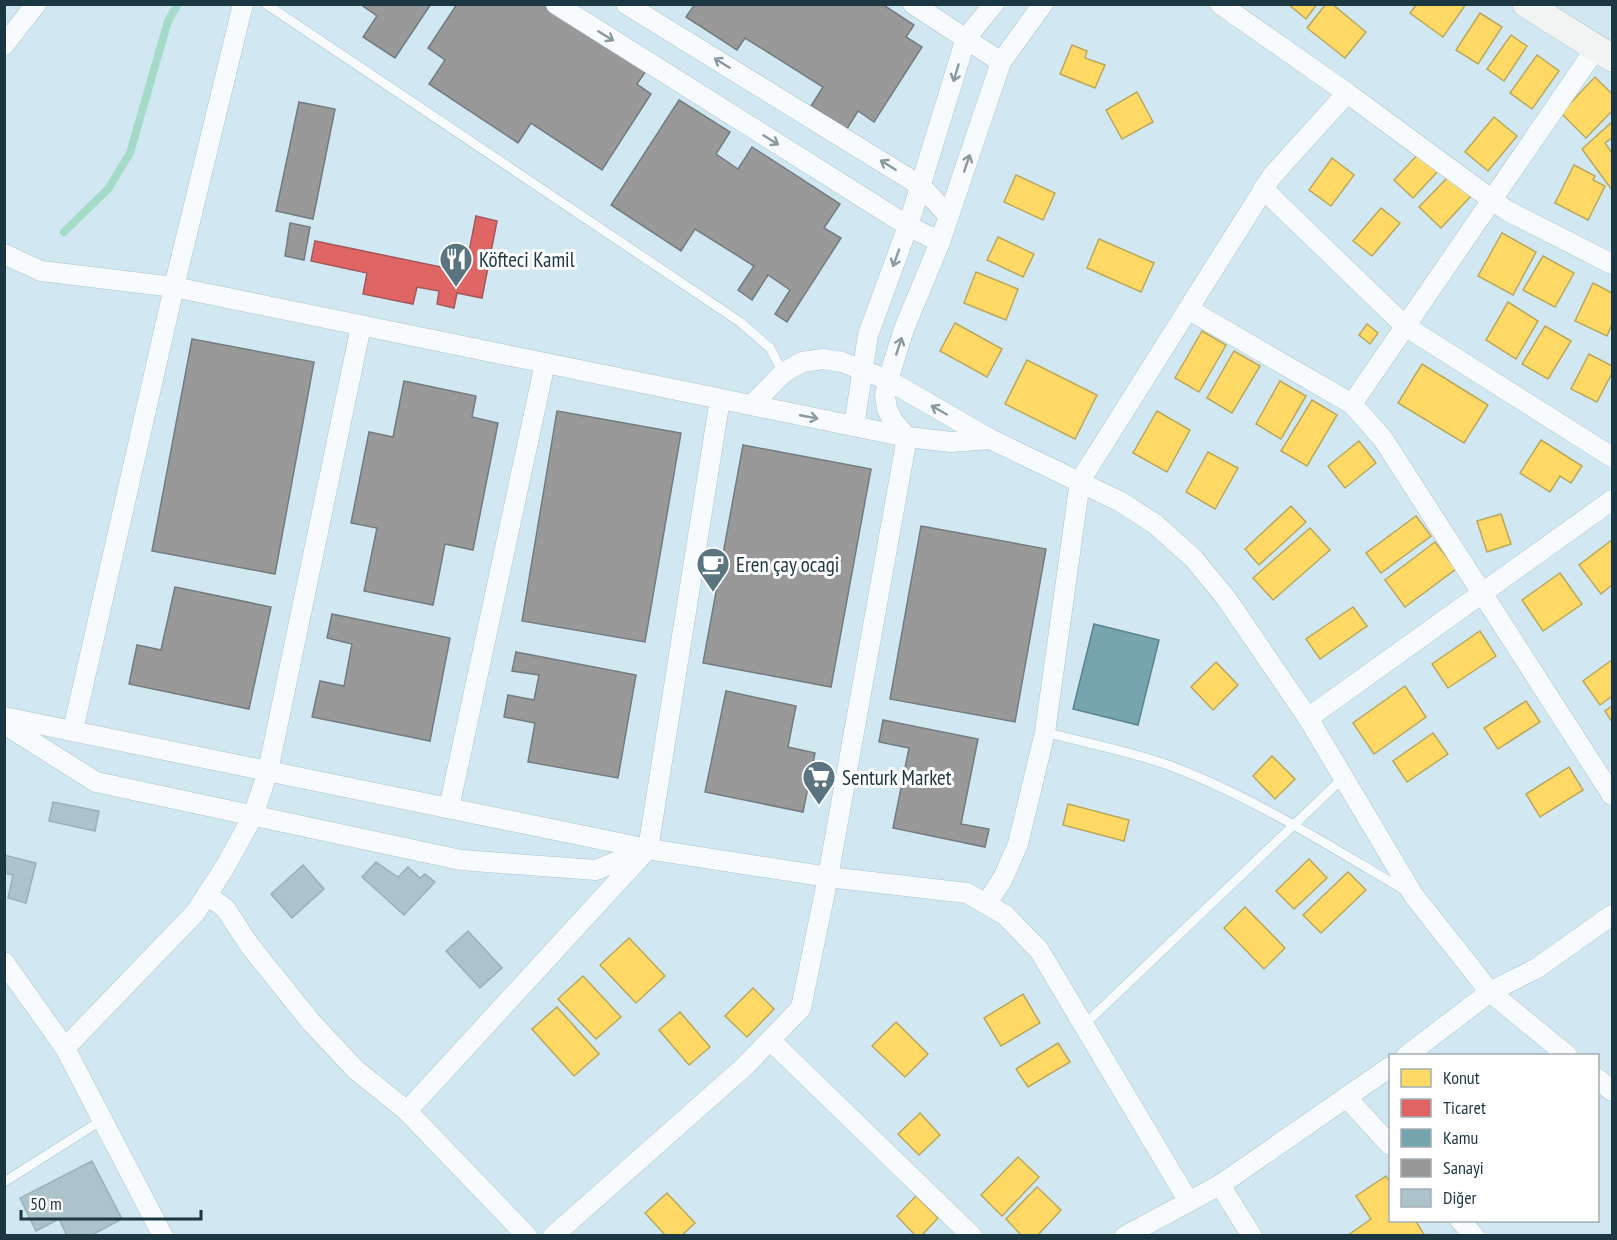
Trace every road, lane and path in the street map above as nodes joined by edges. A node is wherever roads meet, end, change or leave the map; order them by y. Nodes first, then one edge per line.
1 (36, 4) edge
2 (243, 4) edge
3 (266, 4) edge
4 (556, 4) edge
5 (626, 4) edge
6 (914, 4) edge
7 (993, 4) edge
8 (1043, 4) edge
9 (1220, 4) edge
10 (1526, 4) edge
11 (966, 38) junction
12 (4, 45) edge
13 (1604, 53) edge
14 (1001, 62) junction
15 (1347, 93) junction
16 (921, 186) junction
17 (1263, 189) junction
18 (1492, 200) junction
19 (949, 216) junction
20 (908, 226) junction
21 (940, 242) junction
22 (4, 254) edge
23 (1612, 264) edge
24 (174, 287) junction
25 (1188, 309) junction
26 (361, 326) junction
27 (1405, 326) junction
28 (545, 363) junction
29 (861, 369) junction
30 (783, 373) junction
31 (888, 380) junction
32 (720, 399) junction
33 (1352, 404) junction
34 (752, 405) junction
35 (854, 426) junction
36 (907, 437) junction
37 (990, 439) junction
38 (1612, 457) edge
39 (1080, 481) junction
40 (1612, 500) edge
41 (1482, 593) junction
42 (4, 717) edge
43 (1308, 718) junction
44 (4, 724) edge
45 (73, 730) junction
46 (1045, 732) junction
47 (268, 771) junction
48 (1343, 778) junction
49 (1612, 795) edge
50 (448, 808) junction
51 (253, 816) junction
52 (1292, 824) junction
53 (648, 849) junction
54 (828, 877) junction
55 (207, 895) junction
56 (1414, 896) junction
57 (987, 903) junction
58 (1612, 915) edge
59 (4, 962) edge
60 (1490, 992) junction
61 (1084, 1025) junction
62 (770, 1040) junction
63 (65, 1048) junction
64 (1409, 1054) edge
65 (1566, 1054) edge
66 (1389, 1068) edge
67 (1599, 1080) edge
68 (1612, 1091) edge
69 (1348, 1099) junction
70 (407, 1111) junction
71 (102, 1120) junction
72 (1389, 1145) edge
73 (4, 1182) edge
74 (1220, 1185) junction
75 (1189, 1202) junction
76 (1461, 1222) edge
77 (574, 1229) edge
78 (163, 1236) edge
79 (527, 1236) edge
80 (553, 1236) edge
81 (972, 1236) edge
82 (1125, 1236) edge
83 (1252, 1236) edge
84 (1474, 1236) edge

1 - 12 street
2 - 24 street
3 - 30 lane
4 -> 20 street
16 -> 5 street
6 - 11 street
7 - 11 street
8 - 14 street
9 - 15 street
10 - 13 main road
11 - 14 street
11 -> 16 street
13 - 18 street
19 -> 14 street
15 - 17 street
15 - 18 street
16 - 19 street
16 - 20 street
17 - 25 street
17 - 27 street
18 - 23 street
18 - 27 street
19 - 21 street
20 - 21 street
20 -> 29 street
31 -> 21 street
22 - 24 street
24 - 26 street
24 - 45 street
25 - 33 street
25 - 39 street
26 - 28 street
26 - 47 street
27 - 33 street
27 - 38 street
28 - 32 street
28 - 50 street
29 - 30 street
29 - 31 street
29 - 35 street
30 - 34 street
31 - 36 street
37 -> 31 street
32 - 34 street
32 - 53 street
33 - 41 street
34 -> 35 street
35 - 36 street
36 - 37 street
36 - 54 street
37 - 39 street
39 - 43 street
39 - 46 street
40 - 41 street
41 - 43 street
41 - 49 street
42 - 45 street
43 - 48 street
44 - 51 street
45 - 47 street
46 - 52 lane
46 - 57 street
47 - 50 street
47 - 51 street
48 - 52 lane
48 - 56 street
50 - 53 street
51 - 53 street
51 - 55 street
52 - 56 lane
52 - 61 lane
53 - 54 street
53 - 70 street
54 - 57 street
54 - 62 street
55 - 63 street
55 - 70 street
56 - 60 street
57 - 61 street
58 - 60 street
59 - 63 street
60 - 64 street
60 - 65 street
61 - 75 street
62 - 77 street
62 - 81 street
63 - 71 street
66 - 69 street
67 - 68 street
69 - 72 street
69 - 74 street
70 - 79 street
71 - 73 lane
71 - 78 street
74 - 75 street
74 - 83 street
75 - 82 street
76 - 84 street
77 - 80 street

